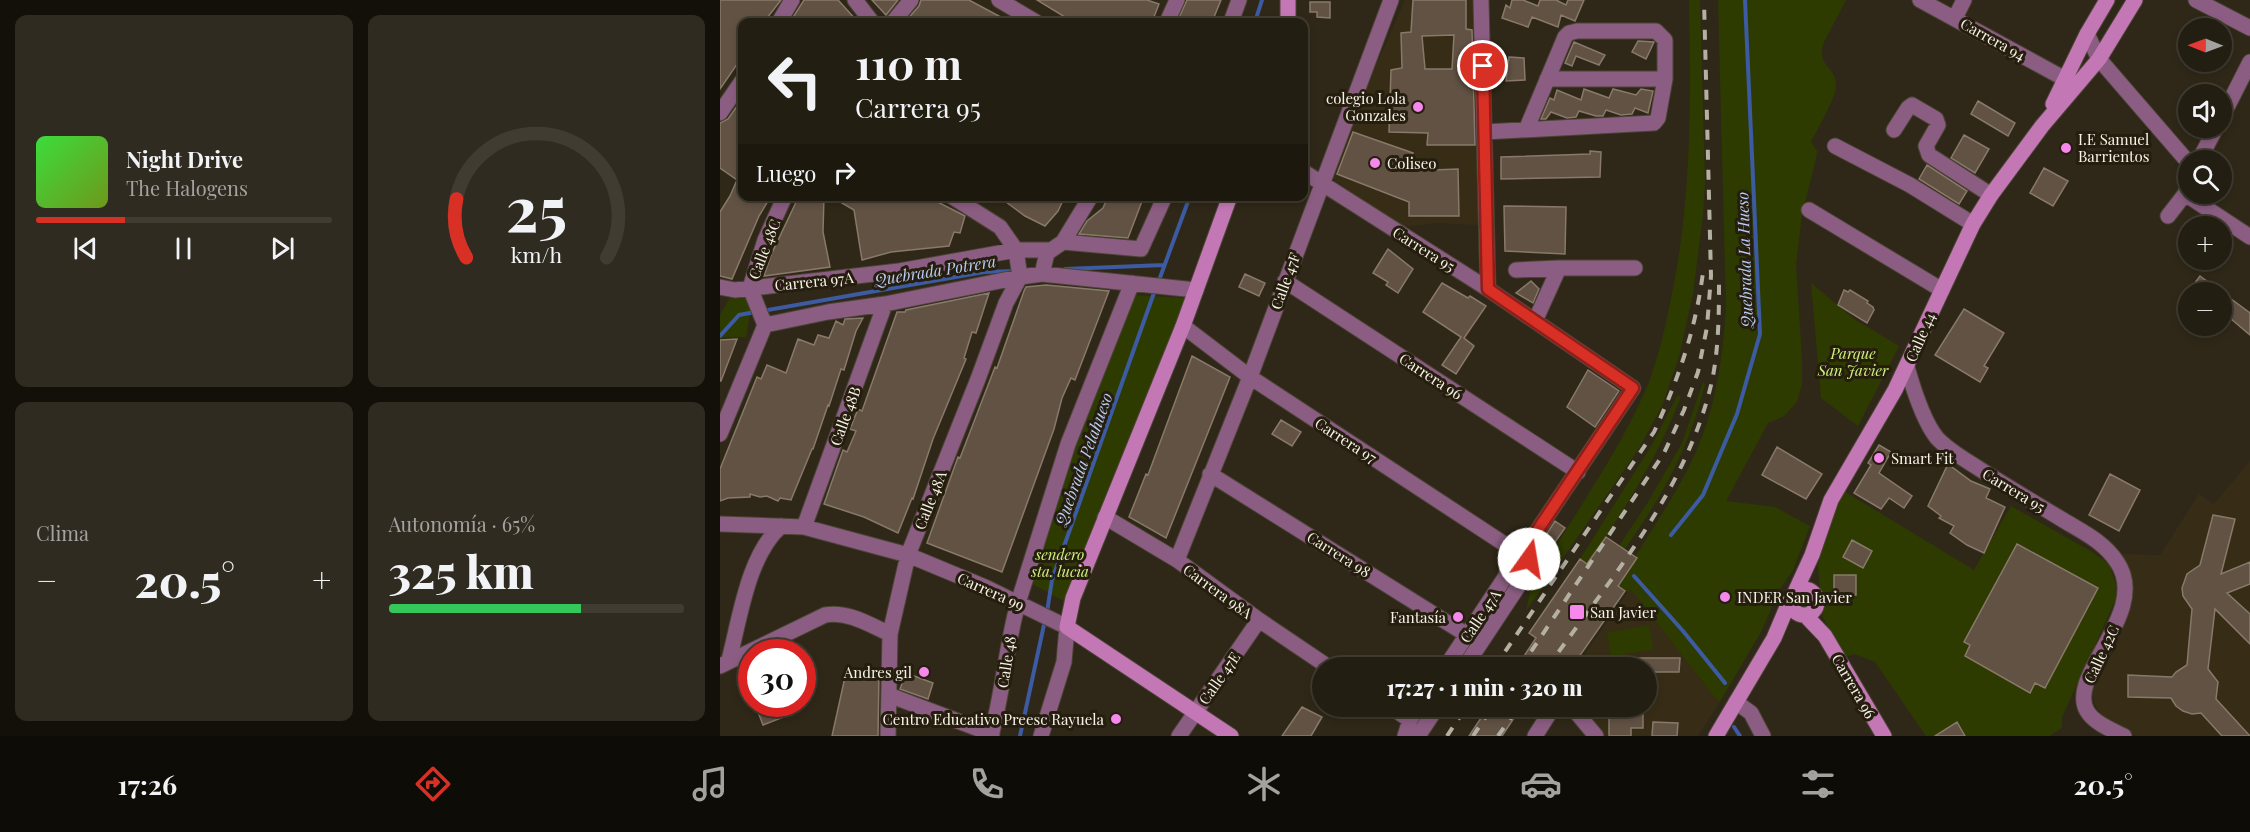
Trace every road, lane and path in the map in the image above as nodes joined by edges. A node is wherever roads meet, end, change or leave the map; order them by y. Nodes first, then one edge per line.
1 (792, 0) edge
2 (855, 0) edge
3 (911, 0) edge
4 (999, 0) edge
5 (1177, 0) edge
6 (1239, 0) edge
7 (1288, 0) edge
8 (1391, 0) edge
9 (1481, 0) edge
10 (1920, 0) edge
11 (1964, 0) edge
12 (2107, 0) edge
13 (2135, 0) edge
14 (2196, 0) edge
15 (781, 18) edge
16 (869, 18) edge
17 (896, 18) edge
18 (1029, 18) edge
19 (1169, 18) edge
20 (1232, 18) edge
21 (1288, 18) edge
22 (1954, 18) junction
23 (2250, 28) edge
24 (2087, 34) junction
25 (2099, 59) junction
26 (2250, 62) edge
27 (1547, 79) junction
28 (1665, 79) junction
29 (2065, 79) junction
30 (738, 87) edge
31 (2232, 97) edge
32 (720, 113) edge
33 (2042, 126) junction
34 (1526, 130) junction
35 (1894, 130) dead end
36 (1484, 132) junction
37 (1835, 146) dead end
38 (2178, 150) edge
39 (1308, 175) edge
40 (1321, 184) junction
41 (1990, 195) junction
42 (783, 201) edge
43 (959, 201) edge
44 (1088, 201) edge
45 (1163, 201) edge
46 (1228, 201) edge
47 (2178, 202) edge
48 (2207, 204) edge
49 (1809, 210) dead end
50 (2168, 216) dead end
51 (1973, 224) junction
52 (2250, 237) edge
53 (1064, 243) junction
54 (1016, 251) junction
55 (1048, 252) junction
56 (1559, 268) junction
57 (1635, 268) dead end
58 (1516, 270) dead end
59 (1043, 273) junction
60 (1020, 275) junction
61 (1285, 281) junction
62 (1138, 284) junction
63 (720, 287) edge
64 (1488, 289) junction
65 (1196, 290) junction
66 (1942, 290) junction
67 (751, 291) junction
68 (885, 304) junction
69 (1535, 321) junction
70 (765, 323) junction
71 (1183, 326) junction
72 (1907, 366) junction
73 (1250, 377) junction
74 (1633, 388) joint
75 (720, 434) edge
76 (1578, 472) junction
77 (1210, 474) junction
78 (1105, 517) junction
79 (720, 524) edge
80 (781, 526) junction
81 (804, 527) junction
82 (908, 555) junction
83 (1812, 555) junction
84 (1519, 556) junction
85 (1177, 560) junction
86 (1793, 595) junction
87 (1816, 599) junction
88 (1022, 605) junction
89 (2123, 606) joint
90 (1803, 615) junction
91 (1259, 620) junction
92 (1064, 626) junction
93 (890, 634) junction
94 (1467, 635) junction
95 (1825, 636) junction
96 (1774, 638) junction
97 (1314, 657) edge
98 (1452, 657) edge
99 (1471, 657) edge
100 (725, 663) edge
101 (889, 695) junction
102 (1736, 702) junction
103 (1195, 713) junction
104 (1406, 717) edge
105 (1412, 717) edge
106 (1431, 717) edge
107 (1547, 717) edge
108 (1580, 717) edge
109 (1410, 720) junction
110 (991, 735) edge
111 (888, 736) edge
112 (1041, 736) edge
113 (1179, 736) edge
114 (1232, 736) edge
115 (1405, 736) edge
116 (1418, 736) edge
117 (1535, 736) edge
118 (1596, 736) edge
119 (1716, 736) edge
120 (1763, 736) edge
121 (1884, 736) edge
122 (2124, 736) edge

1 - 15 street
2 - 16 street
3 - 17 street
4 - 18 street
5 - 19 street
6 - 20 street
7 - 21 street
8 - 40 street, Calle 47F
9 - 36 street
10 - 22 street, Carrera 94
11 - 22 street
12 - 24 street, Calle 44
13 - 25 street, Calle 44
14 - 23 street
22 - 29 street, Carrera 94
24 - 25 street
24 - 29 street, Calle 44
25 - 33 street, Calle 44
25 - 38 street
26 - 31 street
27 - 28 street
27 - 28 street
27 - 34 street
28 - 34 street
29 - 33 street, Calle 44
30 - 32 street
33 - 41 street, Calle 44
34 - 36 street
35 - 41 street
36 - 64 street
37 - 51 street
39 - 40 street, Carrera 95
40 - 61 street, Calle 47F
40 - 64 street, Carrera 95
41 - 51 street, Calle 44
42 - 67 street, Calle 48C
43 - 54 street
44 - 53 street
45 - 53 street
46 - 65 street
47 - 50 street
48 - 52 street
49 - 66 street
51 - 66 street, Calle 44
53 - 55 street
54 - 55 street, Carrera 97A
54 - 60 street
54 - 67 street, Carrera 97A
55 - 59 street
56 - 57 street
56 - 58 street
56 - 69 street
59 - 60 street
59 - 62 street
60 - 68 street
60 - 82 street, Calle 48A
61 - 73 street, Calle 47F
61 - 76 street, Carrera 96
62 - 65 street
62 - 88 street, Calle 48
63 - 67 street, Carrera 97A
64 - 69 street, Carrera 95
65 - 71 street
66 - 72 street, Calle 44
67 - 70 street, Calle 48C
68 - 70 street
68 - 81 street, Calle 48B
69 - 74 street, Carrera 95
70 - 75 street
71 - 73 street, Carrera 97
71 - 78 street
72 - 83 street, Calle 44
72 - 89 street, Carrera 95
73 - 77 street, Calle 47F
73 - 84 street, Carrera 97
74 - 76 street, Calle 47A
76 - 84 street, Calle 47A
77 - 85 street, Calle 47F
77 - 94 street, Carrera 98
78 - 85 street, Carrera 98A
78 - 92 street
79 - 80 street, Carrera 99
80 - 81 street, Carrera 99
80 - 100 street
81 - 82 street, Carrera 99
82 - 88 street, Carrera 99
82 - 93 street, Calle 48A
83 - 86 street, Calle 44
83 - 87 street, Calle 44
84 - 94 street, Calle 47A
84 - 99 street, Calle 47A
85 - 91 street, Carrera 98A
86 - 87 street
86 - 90 street
86 - 96 street, Calle 44
87 - 90 street
87 - 95 street, Carrera 96
88 - 92 street, Carrera 99
88 - 110 street, Calle 48
89 - 122 street, Calle 42C
90 - 95 street, Carrera 96
90 - 96 street, Calle 44
91 - 97 street, Carrera 98A
91 - 103 street, Calle 47E
92 - 103 street, Carrera 99
92 - 112 street
93 - 100 street
93 - 101 street, Calle 48A
94 - 98 street, Calle 47A
95 - 121 street, Carrera 96
96 - 102 street, Calle 44
101 - 110 street
101 - 111 street, Calle 48A
102 - 119 street, Calle 44
102 - 120 street
103 - 113 street, Calle 47E
103 - 114 street, Carrera 99
104 - 109 street
105 - 109 street
106 - 116 street
107 - 117 street
108 - 118 street
109 - 115 street

